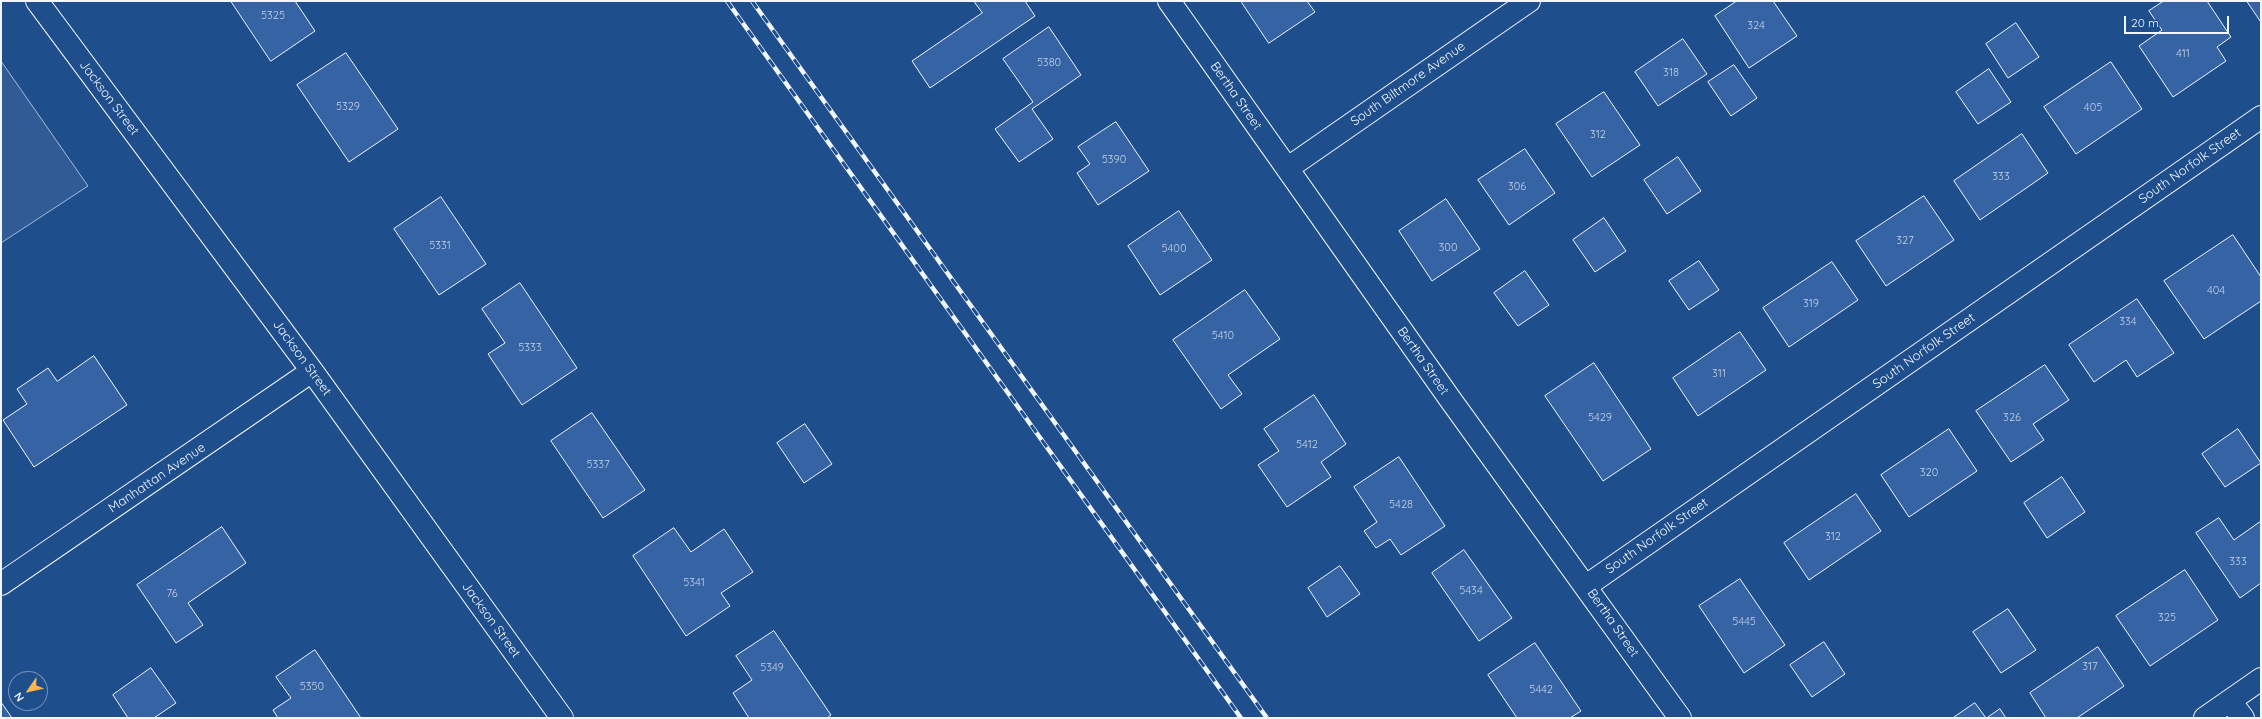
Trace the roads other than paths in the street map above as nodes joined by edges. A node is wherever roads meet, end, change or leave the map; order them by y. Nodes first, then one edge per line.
1 (37, 1) edge
2 (1169, 1) edge
3 (1529, 1) edge
4 (2261, 117) edge
5 (1288, 168) junction
6 (312, 372) junction
7 (1, 584) edge
8 (1586, 586) junction
9 (2261, 679) edge
10 (2230, 701) junction
11 (562, 718) edge
12 (1680, 718) edge
13 (2205, 718) edge
14 (2242, 718) edge

1 - 6 street, Jackson Street
2 - 5 street, Bertha Street
3 - 5 street, South Biltmore Avenue
4 - 8 street, South Norfolk Street
5 - 8 street, Bertha Street
6 - 7 street, Manhattan Avenue
6 - 11 street, Jackson Street
8 - 12 street, Bertha Street
9 - 10 street
10 - 13 street
10 - 14 street

